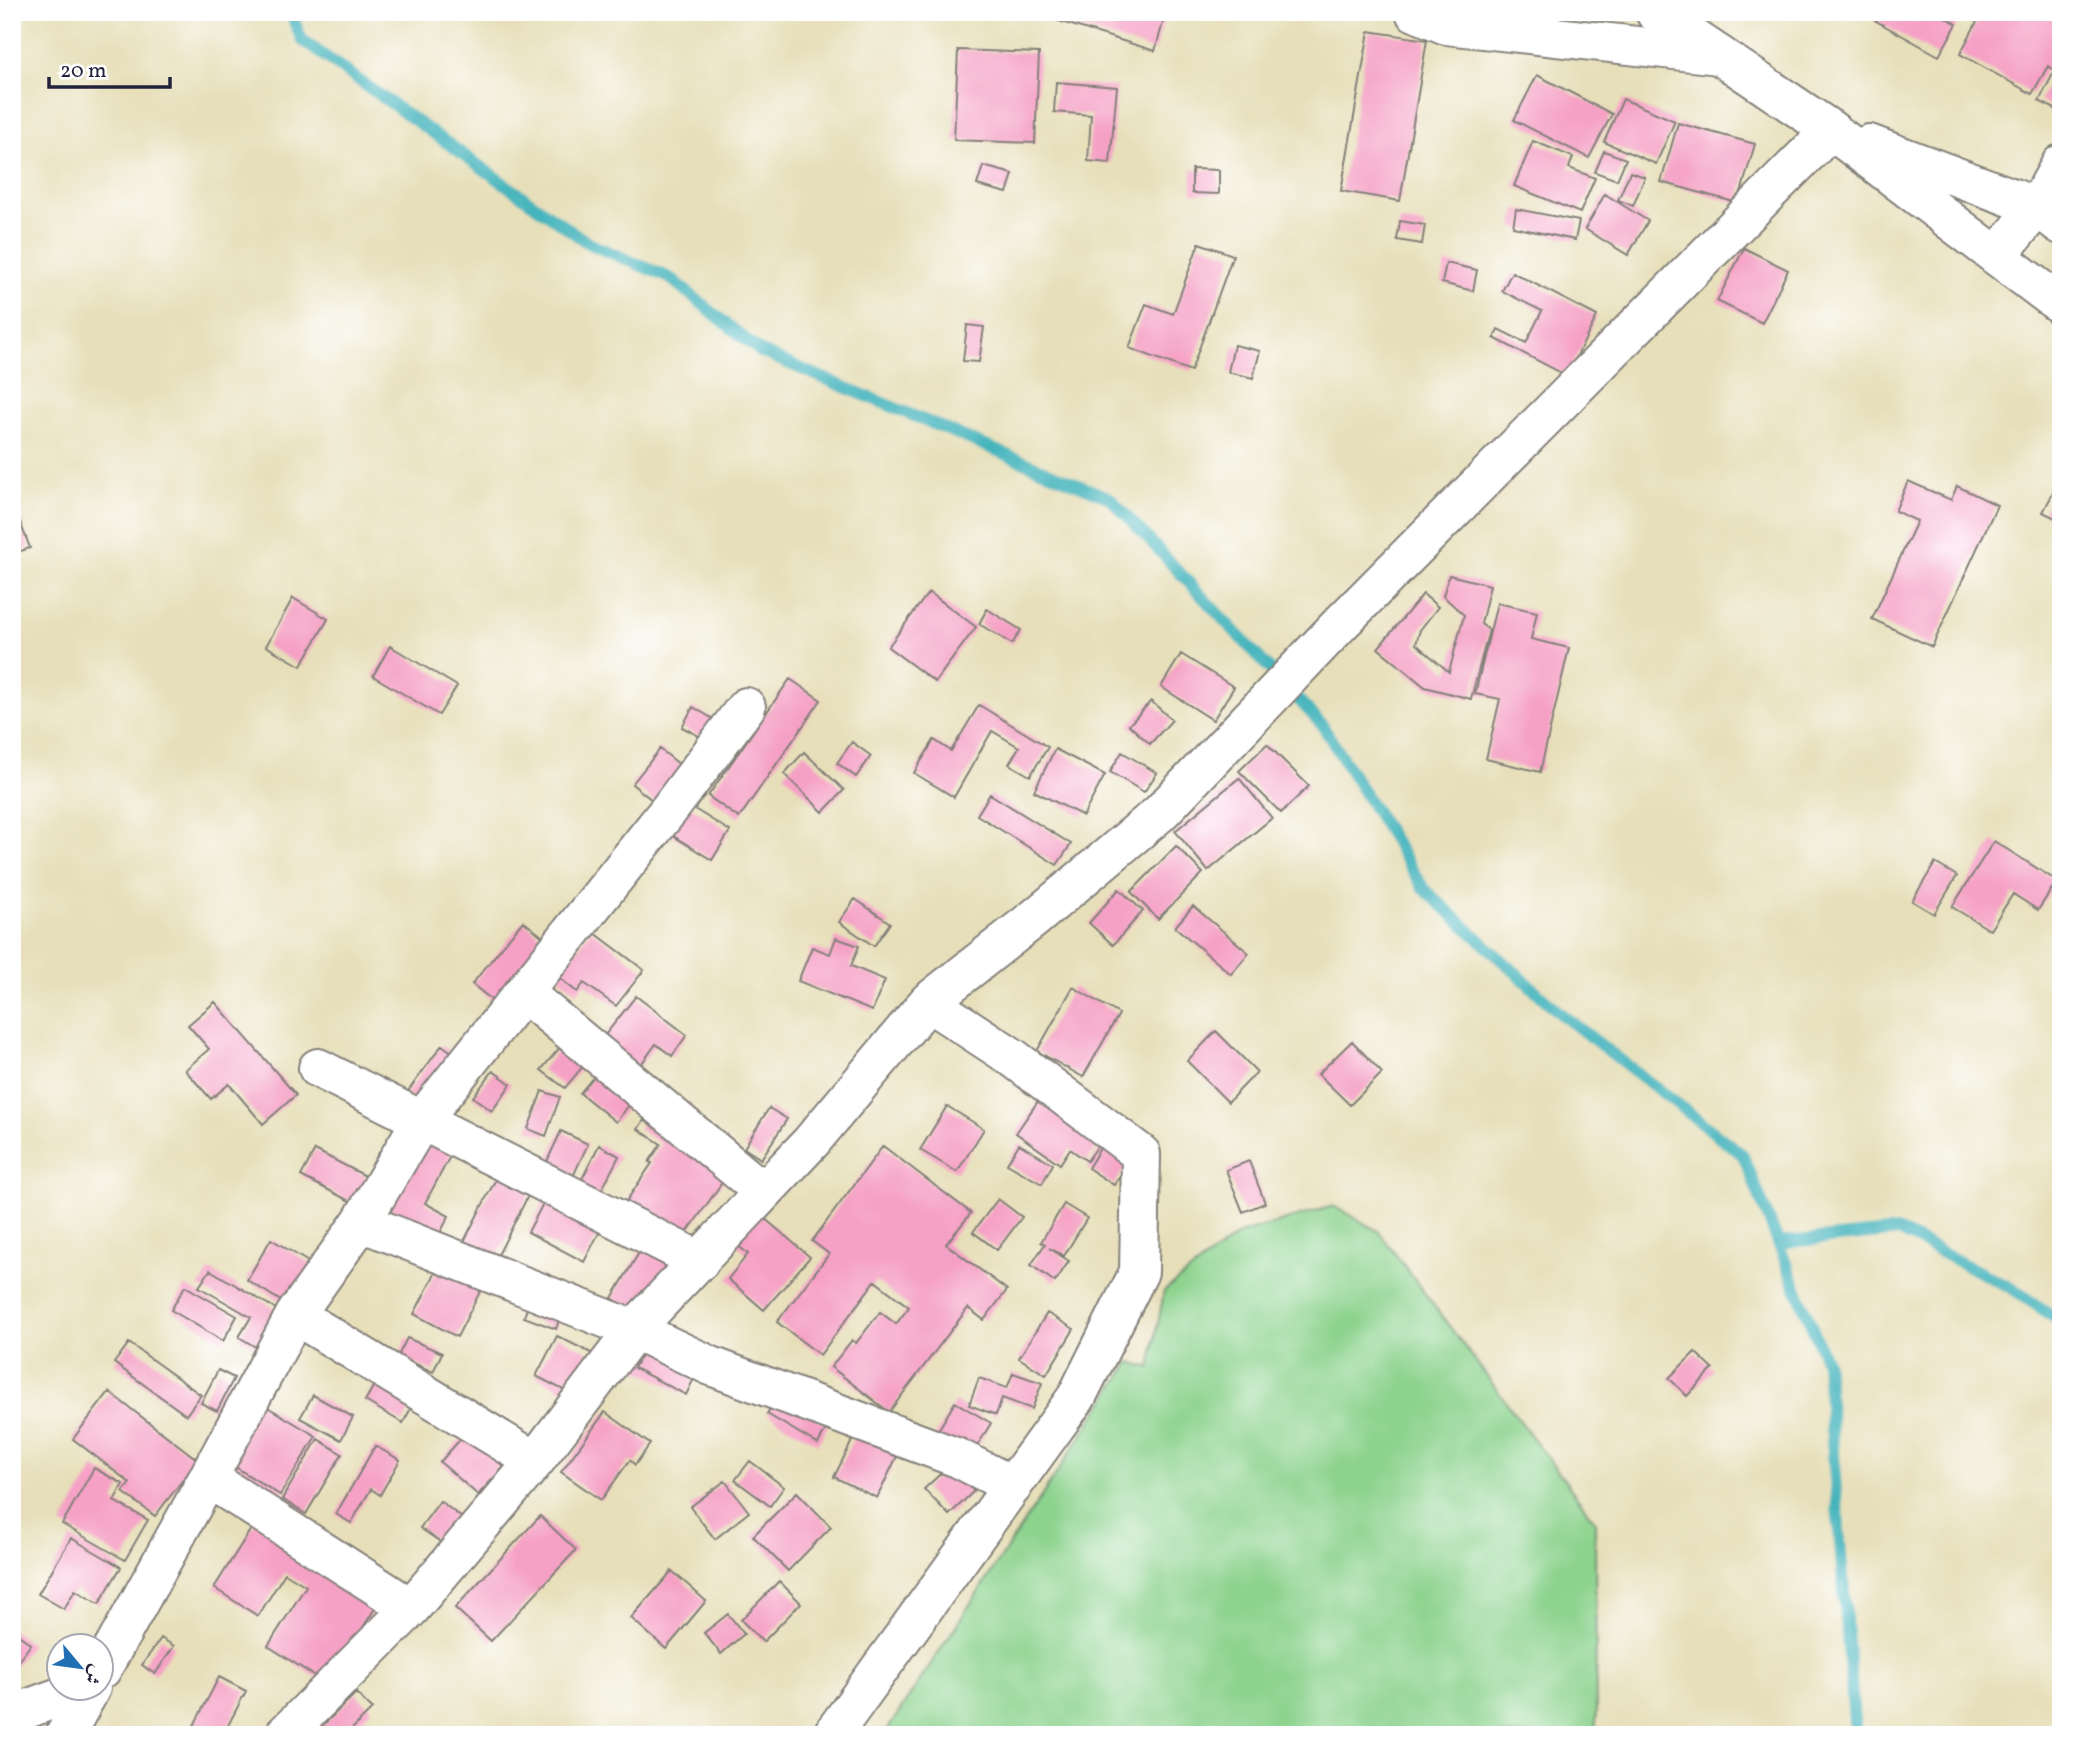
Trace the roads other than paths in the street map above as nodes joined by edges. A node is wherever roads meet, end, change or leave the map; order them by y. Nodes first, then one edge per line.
1 (1415, 12) edge
2 (1655, 12) edge
3 (1719, 55) junction
4 (1831, 130) junction
5 (2061, 164) edge
6 (2049, 216) edge
7 (1997, 256) junction
8 (2061, 305) edge
9 (746, 707) dead end
10 (524, 993) junction
11 (928, 1002) junction
12 (318, 1068) dead end
13 (421, 1121) junction
14 (764, 1192) junction
15 (361, 1222) junction
16 (700, 1261) junction
17 (295, 1315) junction
18 (635, 1330) junction
19 (535, 1461) junction
20 (208, 1478) junction
21 (1013, 1486) junction
22 (411, 1608) junction
23 (116, 1644) edge
24 (46, 1702) edge
25 (83, 1702) edge
26 (12, 1712) edge
27 (294, 1732) edge
28 (65, 1735) edge
29 (832, 1735) edge

1 - 3 street
2 - 3 street
3 - 4 street
4 - 6 street
4 - 7 street
4 - 11 street
5 - 6 street
6 - 7 street
7 - 8 street
9 - 10 street
10 - 13 street
10 - 14 street
11 - 14 street
11 - 21 street
12 - 13 street
13 - 15 street
13 - 16 street
14 - 16 street
15 - 17 street
15 - 18 street
16 - 18 street
17 - 19 street
17 - 20 street
18 - 19 street
18 - 21 street
19 - 22 street
20 - 22 street
20 - 23 street
21 - 29 street
22 - 27 street
24 - 26 street
25 - 28 street

